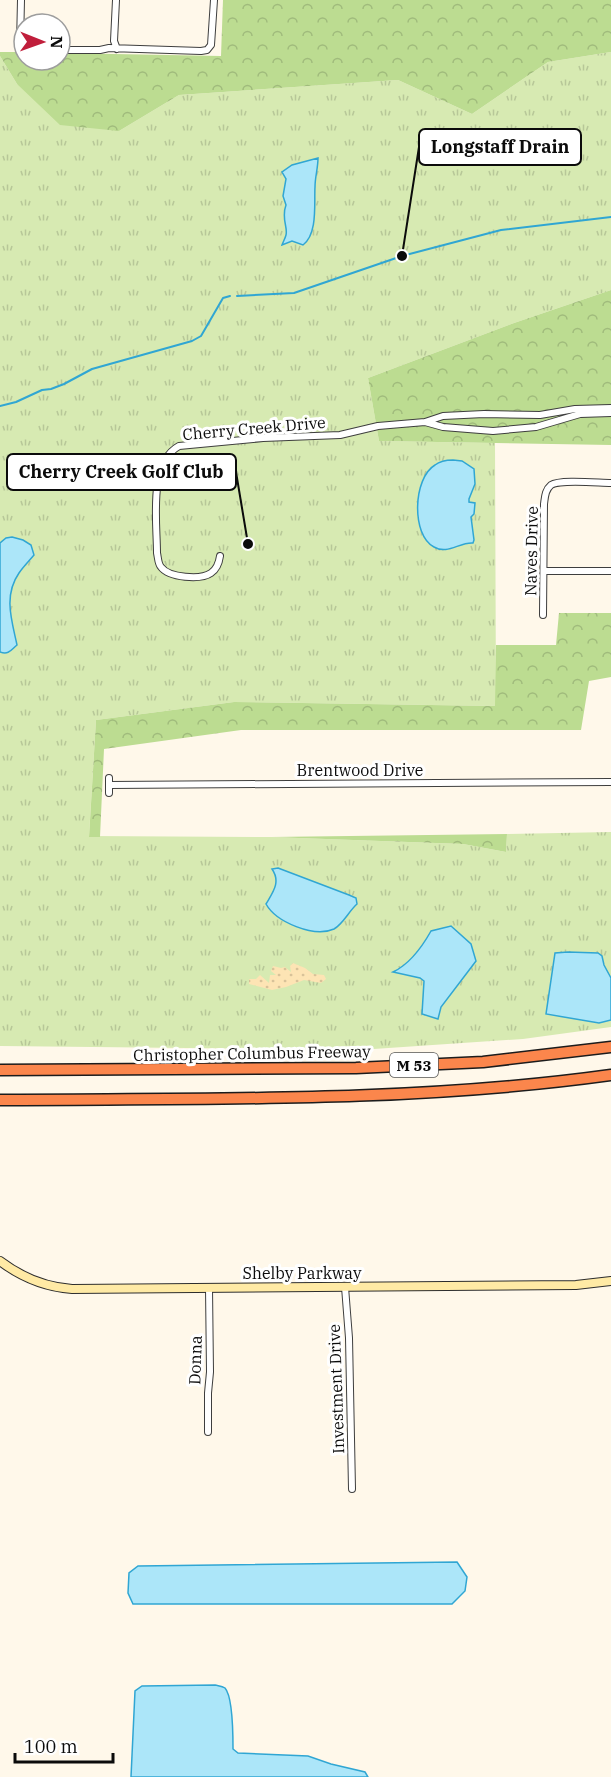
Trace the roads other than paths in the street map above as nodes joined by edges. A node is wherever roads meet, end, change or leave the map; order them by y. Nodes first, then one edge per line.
1 (116, 0) edge
2 (214, 0) edge
3 (117, 49) junction
4 (72, 50) edge
5 (611, 408) edge
6 (580, 412) junction
7 (611, 413) edge
8 (460, 415) junction
9 (425, 422) junction
10 (461, 428) junction
11 (611, 483) edge
12 (220, 556) dead end
13 (544, 571) junction
14 (611, 571) edge
15 (543, 615) dead end
16 (611, 782) edge
17 (109, 794) dead end
18 (611, 1047) edge
19 (0, 1070) edge
20 (611, 1075) edge
21 (0, 1100) edge
22 (0, 1261) edge
23 (611, 1281) edge
24 (345, 1287) junction
25 (209, 1288) junction
26 (208, 1432) dead end
27 (352, 1489) dead end

1 - 3 street
2 - 3 street
3 - 4 street
5 - 6 street, Cherry Creek Drive
6 - 7 street, Cherry Creek Drive
6 - 8 street, Cherry Creek Drive
6 - 10 street, Cherry Creek Drive
8 - 9 street, Cherry Creek Drive
8 - 10 street
9 - 10 street, Cherry Creek Drive
9 - 12 street, Cherry Creek Drive
11 - 13 street, Naves Drive
13 - 14 street
13 - 15 street, Naves Drive
16 - 17 street, Brentwood Drive
18 - 19 highway, Christopher Columbus Freeway / M 53
20 - 21 highway, M 53
22 - 25 street, Shelby Parkway
23 - 24 street, Shelby Parkway
24 - 25 street, Shelby Parkway
24 - 27 street, Investment Drive
25 - 26 street, Donna

